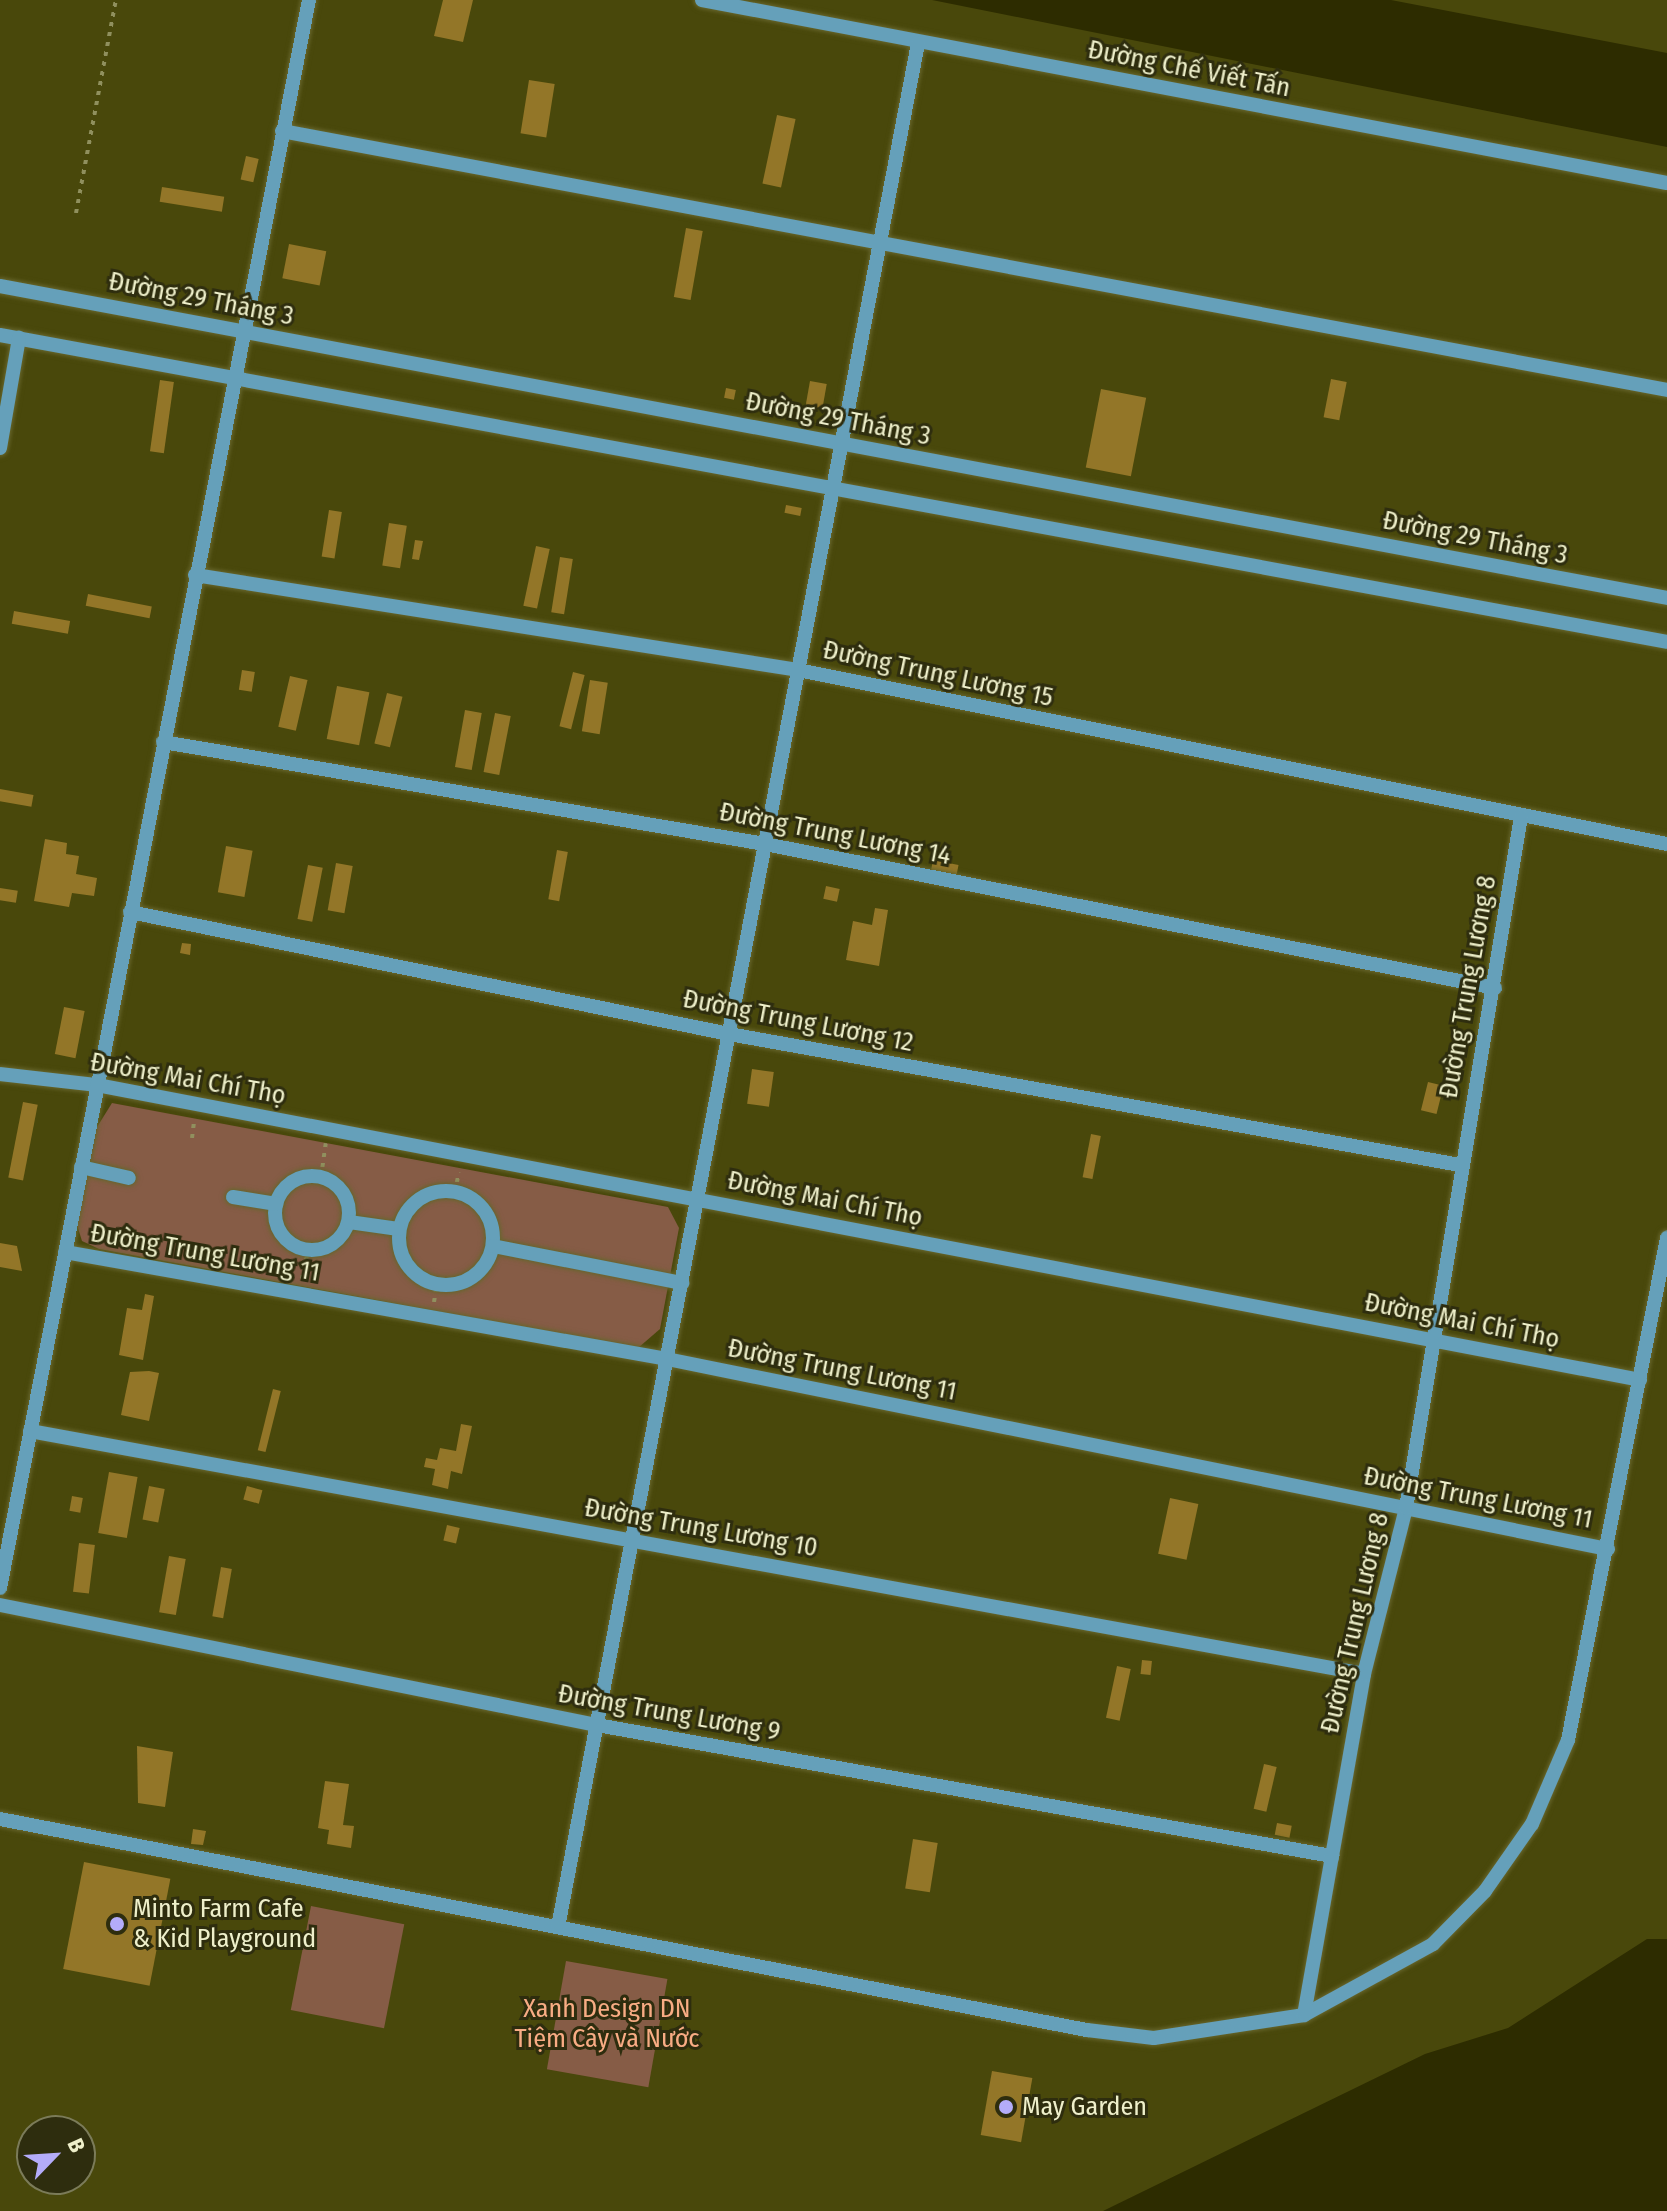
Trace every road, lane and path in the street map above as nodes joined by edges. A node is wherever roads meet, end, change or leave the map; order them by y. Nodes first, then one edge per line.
1 (116, 0) edge
2 (309, 0) edge
3 (702, 0) edge
4 (918, 43) junction
5 (282, 131) junction
6 (1667, 183) edge
7 (76, 213) dead end
8 (881, 238) junction
9 (0, 286) edge
10 (242, 331) junction
11 (0, 335) edge
12 (19, 338) junction
13 (233, 378) junction
14 (1667, 390) edge
15 (842, 444) junction
16 (0, 448) edge
17 (833, 488) junction
18 (195, 575) junction
19 (1667, 598) edge
20 (1667, 642) edge
21 (798, 670) junction
22 (163, 742) junction
23 (1521, 816) junction
24 (765, 844) junction
25 (1667, 844) edge
26 (130, 912) junction
27 (1495, 988) junction
28 (729, 1034) junction
29 (0, 1074) edge
30 (97, 1085) junction
31 (328, 1129) junction
32 (1460, 1165) junction
33 (81, 1167) junction
34 (321, 1177) junction
35 (129, 1178) dead end
36 (233, 1197) dead end
37 (697, 1199) junction
38 (276, 1204) junction
39 (349, 1222) junction
40 (399, 1229) junction
41 (1667, 1238) edge
42 (493, 1246) junction
43 (308, 1250) junction
44 (65, 1252) junction
45 (682, 1283) junction
46 (299, 1294) junction
47 (1430, 1340) junction
48 (667, 1359) junction
49 (1640, 1380) junction
50 (30, 1431) junction
51 (1406, 1508) junction
52 (633, 1539) junction
53 (1608, 1549) junction
54 (0, 1588) edge
55 (0, 1605) edge
56 (1364, 1674) junction
57 (597, 1725) junction
58 (0, 1819) edge
59 (1332, 1856) junction
60 (558, 1927) junction
61 (1304, 2015) junction

1 - 7 path
2 - 5 street
3 - 4 street, Đường Chế Viết Tấn
4 - 6 street, Đường Chế Viết Tấn
4 - 8 street
5 - 8 street
5 - 10 street
8 - 14 street
8 - 15 street
9 - 10 street, Đường 29 Tháng 3
10 - 13 street
10 - 15 street, Đường 29 Tháng 3
11 - 12 street
12 - 13 street
12 - 16 street
13 - 17 street
13 - 18 street
15 - 17 street
15 - 19 street, Đường 29 Tháng 3
17 - 20 street
17 - 21 street
18 - 21 street, Đường Trung Lương 15
18 - 22 street
21 - 23 street, Đường Trung Lương 15
21 - 24 street
22 - 24 street, Đường Trung Lương 14
22 - 26 street
23 - 25 street, Đường Trung Lương 15
23 - 27 street, Đường Trung Lương 8
24 - 27 street, Đường Trung Lương 14
24 - 28 street
26 - 28 street, Đường Trung Lương 12
26 - 30 street
27 - 32 street, Đường Trung Lương 8
28 - 32 street, Đường Trung Lương 12
28 - 37 street
29 - 30 street, Đường Mai Chí Thọ
30 - 31 street, Đường Mai Chí Thọ
30 - 33 street
31 - 34 path
31 - 37 street, Đường Mai Chí Thọ
32 - 47 street, Đường Trung Lương 8
33 - 35 street
33 - 44 street
34 - 38 street
34 - 39 street
36 - 38 street
37 - 45 street
37 - 47 street, Đường Mai Chí Thọ
38 - 43 street
39 - 40 street
39 - 43 street
40 - 42 street
40 - 42 street
41 - 49 street
42 - 45 street
43 - 46 path
44 - 46 street, Đường Trung Lương 11
44 - 50 street
45 - 48 street
46 - 48 street, Đường Trung Lương 11
47 - 49 street, Đường Mai Chí Thọ
47 - 51 street, Đường Trung Lương 8
48 - 51 street, Đường Trung Lương 11
48 - 52 street
49 - 53 street
50 - 52 street, Đường Trung Lương 10
50 - 54 street
51 - 53 street, Đường Trung Lương 11
51 - 56 street, Đường Trung Lương 8
52 - 56 street, Đường Trung Lương 10
52 - 57 street
53 - 61 street
55 - 57 street, Đường Trung Lương 9
56 - 59 street, Đường Trung Lương 8
57 - 59 street, Đường Trung Lương 9
57 - 60 street
58 - 60 street
59 - 61 street, Đường Trung Lương 8
60 - 61 street

